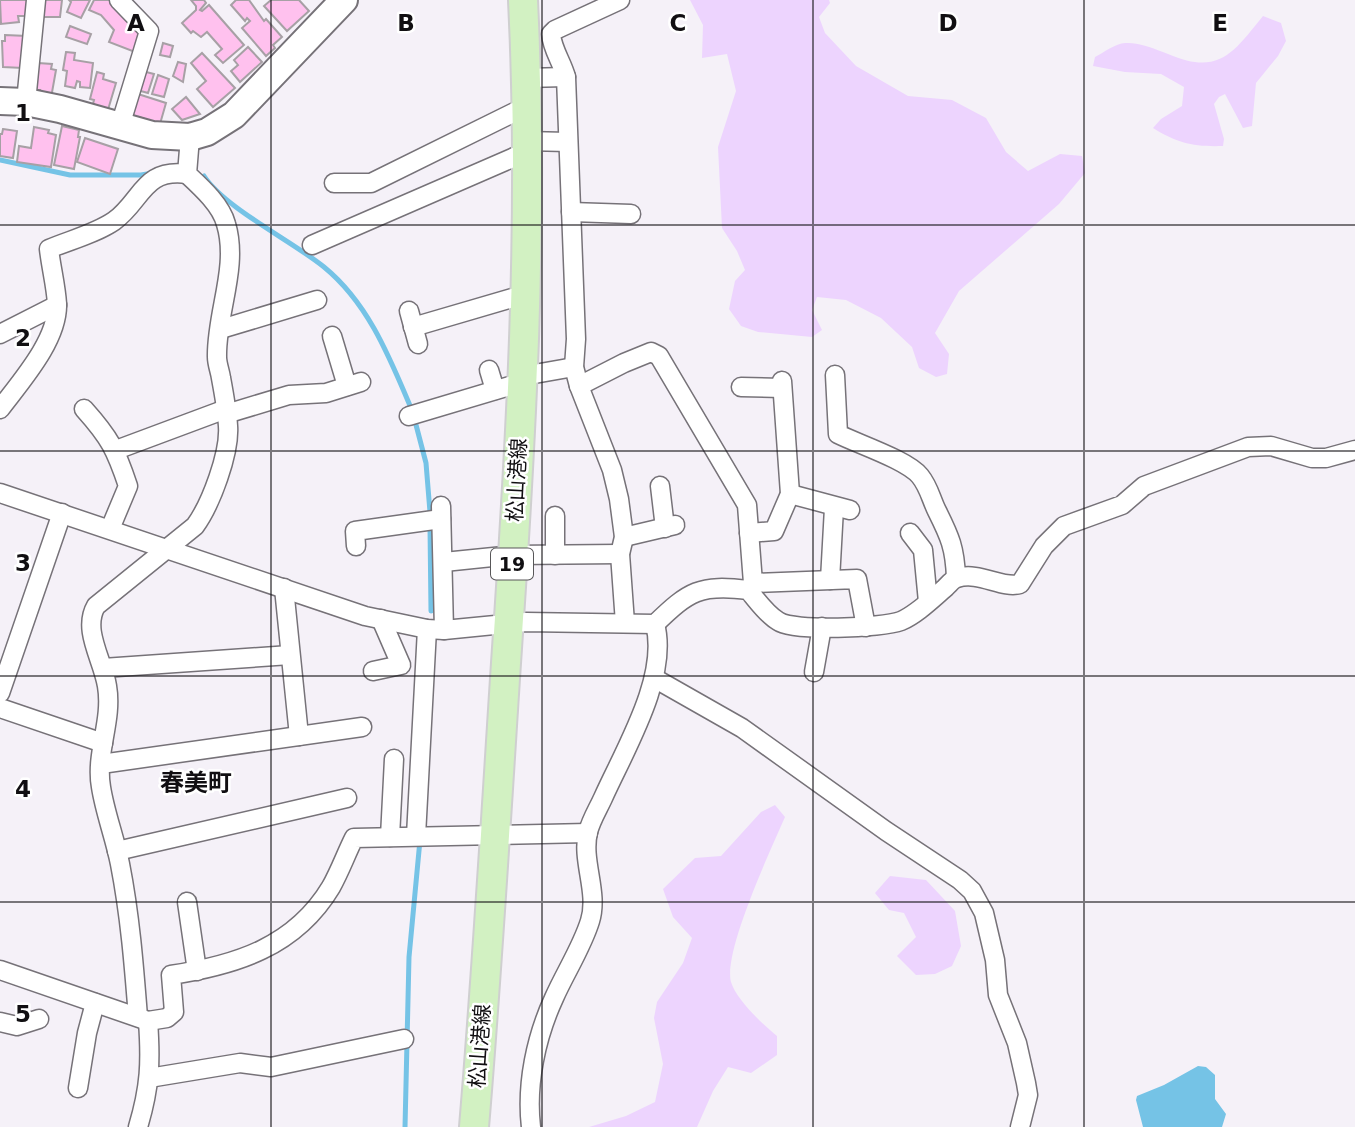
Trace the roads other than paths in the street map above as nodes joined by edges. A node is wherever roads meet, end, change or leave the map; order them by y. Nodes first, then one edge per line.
1 (36, 0) edge
2 (119, 0) edge
3 (344, 0) edge
4 (523, 0) edge
5 (620, 0) edge
6 (566, 77) junction
7 (525, 78) junction
8 (13, 102) edge
9 (525, 107) junction
10 (120, 126) junction
11 (190, 137) junction
12 (568, 142) junction
13 (526, 146) junction
14 (187, 174) junction
15 (334, 183) dead end
16 (571, 212) junction
17 (631, 214) dead end
18 (312, 245) dead end
19 (526, 294) junction
20 (57, 305) junction
21 (315, 306) dead end
22 (413, 327) dead end
23 (220, 329) junction
24 (0, 334) edge
25 (332, 335) dead end
26 (575, 367) junction
27 (489, 370) dead end
28 (835, 375) dead end
29 (523, 379) junction
30 (579, 386) junction
31 (741, 387) dead end
32 (495, 390) junction
33 (0, 409) edge
34 (84, 409) dead end
35 (226, 411) junction
36 (409, 415) dead end
37 (116, 450) junction
38 (1355, 450) edge
39 (660, 486) dead end
40 (0, 493) edge
41 (790, 494) junction
42 (62, 513) junction
43 (555, 516) dead end
44 (110, 530) junction
45 (749, 533) junction
46 (910, 533) dead end
47 (356, 545) dead end
48 (622, 546) junction
49 (169, 549) junction
50 (513, 555) junction
51 (555, 555) junction
52 (444, 562) junction
53 (956, 578) junction
54 (830, 580) junction
55 (750, 586) junction
56 (284, 588) junction
57 (928, 602) junction
58 (381, 619) junction
59 (625, 623) junction
60 (509, 624) junction
61 (655, 624) junction
62 (822, 627) junction
63 (866, 627) junction
64 (436, 630) junction
65 (290, 655) junction
66 (103, 668) junction
67 (373, 671) dead end
68 (814, 672) dead end
69 (654, 678) junction
70 (0, 693) edge
71 (0, 708) edge
72 (362, 727) dead end
73 (299, 736) junction
74 (103, 743) junction
75 (394, 759) dead end
76 (101, 764) junction
77 (347, 798) dead end
78 (588, 833) junction
79 (495, 834) junction
80 (390, 836) junction
81 (416, 836) junction
82 (117, 851) junction
83 (187, 902) dead end
84 (0, 970) edge
85 (197, 971) junction
86 (96, 1003) junction
87 (38, 1018) dead end
88 (143, 1019) junction
89 (0, 1022) edge
90 (404, 1039) dead end
91 (149, 1078) junction
92 (78, 1088) dead end
93 (138, 1127) edge
94 (474, 1127) edge
95 (531, 1127) edge
96 (1020, 1127) edge

1 - 8 street
2 - 10 street
3 - 11 main road
4 - 7 main road, 松山港線 / 19
5 - 6 street
6 - 7 street
6 - 12 street
7 - 9 main road, 松山港線 / 19
8 - 10 main road
9 - 13 main road, 松山港線 / 19
9 - 15 street
10 - 11 main road
11 - 14 street
12 - 13 street
12 - 16 street
13 - 18 street
13 - 19 main road, 松山港線 / 19
14 - 20 street
14 - 23 street
16 - 17 street
16 - 26 street
19 - 22 street
19 - 29 main road, 松山港線 / 19
20 - 24 street
20 - 33 street
21 - 23 street
23 - 35 street
25 - 35 street
26 - 29 street
26 - 30 street
27 - 32 street
28 - 53 street
29 - 32 street
29 - 50 main road, 松山港線 / 19
30 - 45 street
30 - 48 street
31 - 41 street
32 - 36 street
34 - 37 street
35 - 37 street
35 - 49 street
37 - 44 street
38 - 53 street
39 - 48 street
40 - 42 street
41 - 45 street
41 - 54 street
42 - 44 street
42 - 70 street
43 - 51 street
44 - 49 street
45 - 55 street
46 - 57 street
47 - 52 street
48 - 51 street
48 - 59 street
49 - 56 street
49 - 66 street
50 - 51 street
50 - 52 street
50 - 60 main road, 松山港線 / 19
52 - 64 street
53 - 57 street
54 - 55 street
54 - 63 street
55 - 61 street
55 - 62 street
56 - 58 street
56 - 65 street
57 - 63 street
58 - 64 street
58 - 67 street
59 - 60 street
59 - 61 street
60 - 64 street
60 - 79 main road, 松山港線 / 19
61 - 69 street
62 - 63 street
62 - 68 street
64 - 81 street
65 - 66 street
65 - 73 street
66 - 74 street
69 - 78 street
69 - 96 street
71 - 74 street
72 - 73 street
73 - 76 street
74 - 76 street
75 - 80 street
76 - 82 street
77 - 82 street
78 - 79 street
78 - 95 street
79 - 81 street
79 - 94 main road, 松山港線 / 19
80 - 81 street
80 - 85 street
82 - 88 street
83 - 85 street
84 - 86 street
85 - 88 street
86 - 88 street
86 - 92 street
87 - 89 street
88 - 91 street
90 - 91 street
91 - 93 street

